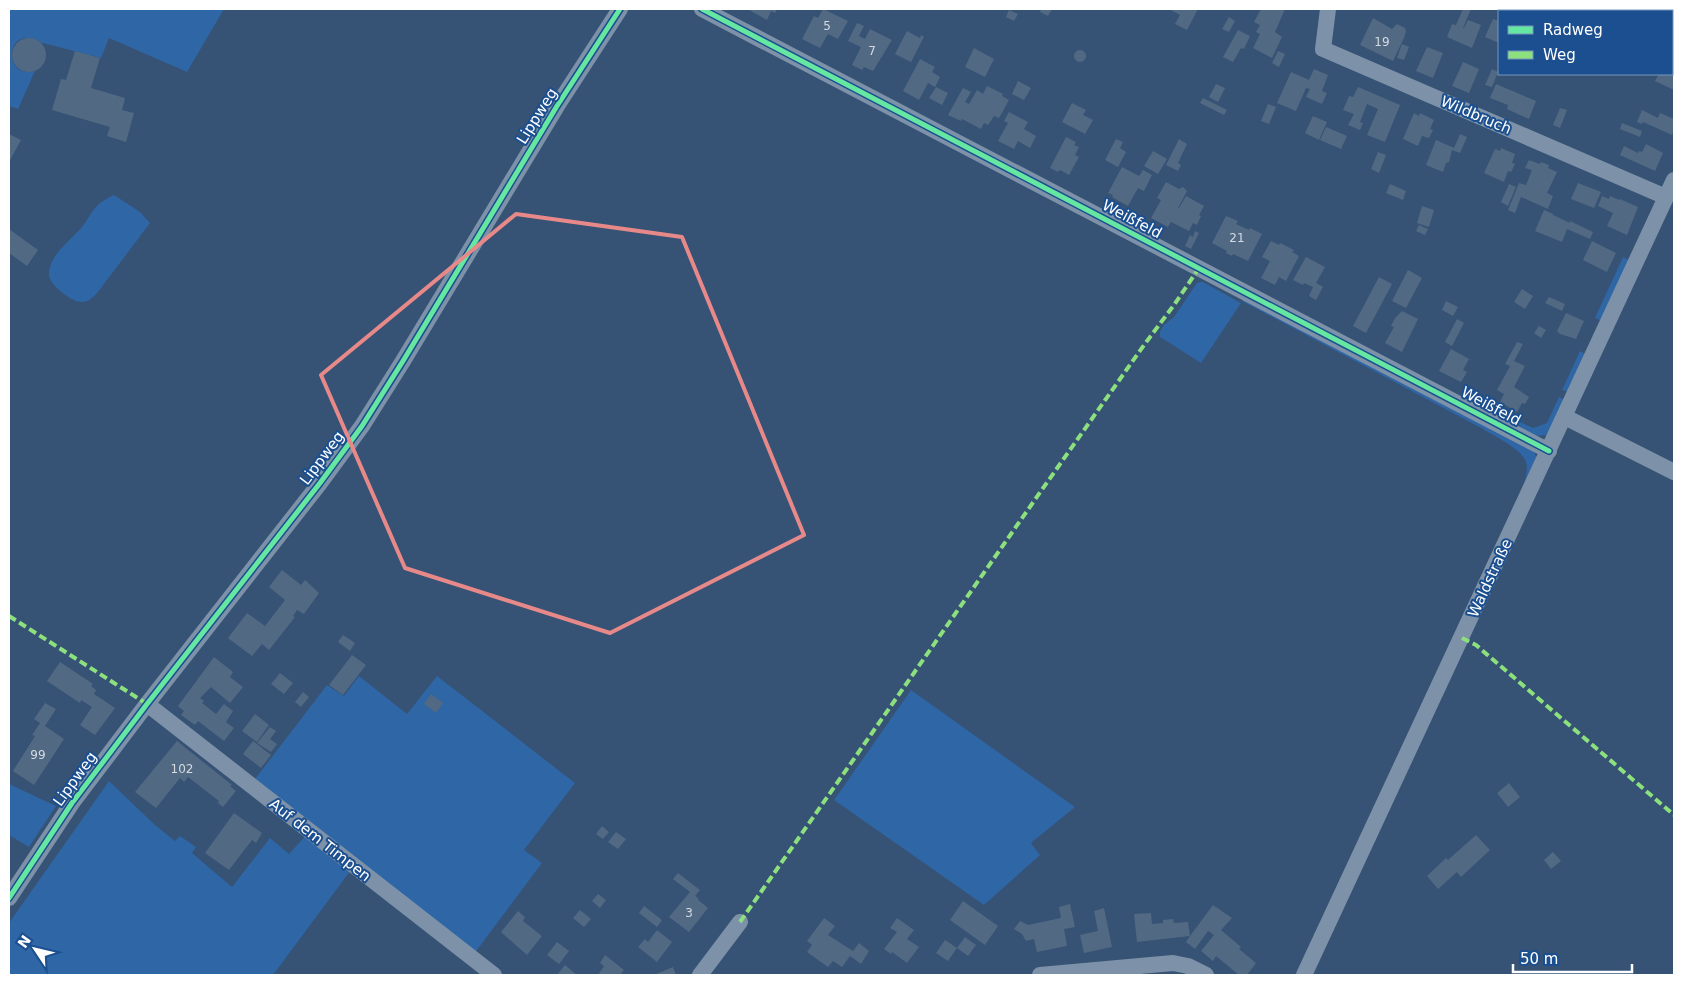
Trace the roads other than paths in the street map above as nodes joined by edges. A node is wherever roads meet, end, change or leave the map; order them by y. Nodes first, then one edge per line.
1 (620, 9) edge
2 (702, 9) edge
3 (1328, 9) edge
4 (1674, 180) edge
5 (1666, 197) junction
6 (1565, 417) junction
7 (1549, 451) junction
8 (1674, 472) edge
9 (147, 704) junction
10 (9, 898) edge
11 (740, 922) dead end
12 (494, 975) edge
13 (700, 975) edge
14 (1040, 975) edge
15 (1206, 975) edge
16 (1304, 975) edge

1 - 9 street, Lippweg
2 - 7 street, Weißfeld
3 - 5 street, Wildbruch
4 - 5 street, Waldstraße
5 - 6 street, Waldstraße
6 - 7 street, Waldstraße
6 - 8 street
7 - 16 street, Waldstraße
9 - 10 street, Lippweg
9 - 12 street, Auf dem Timpen
11 - 13 street
14 - 15 street

